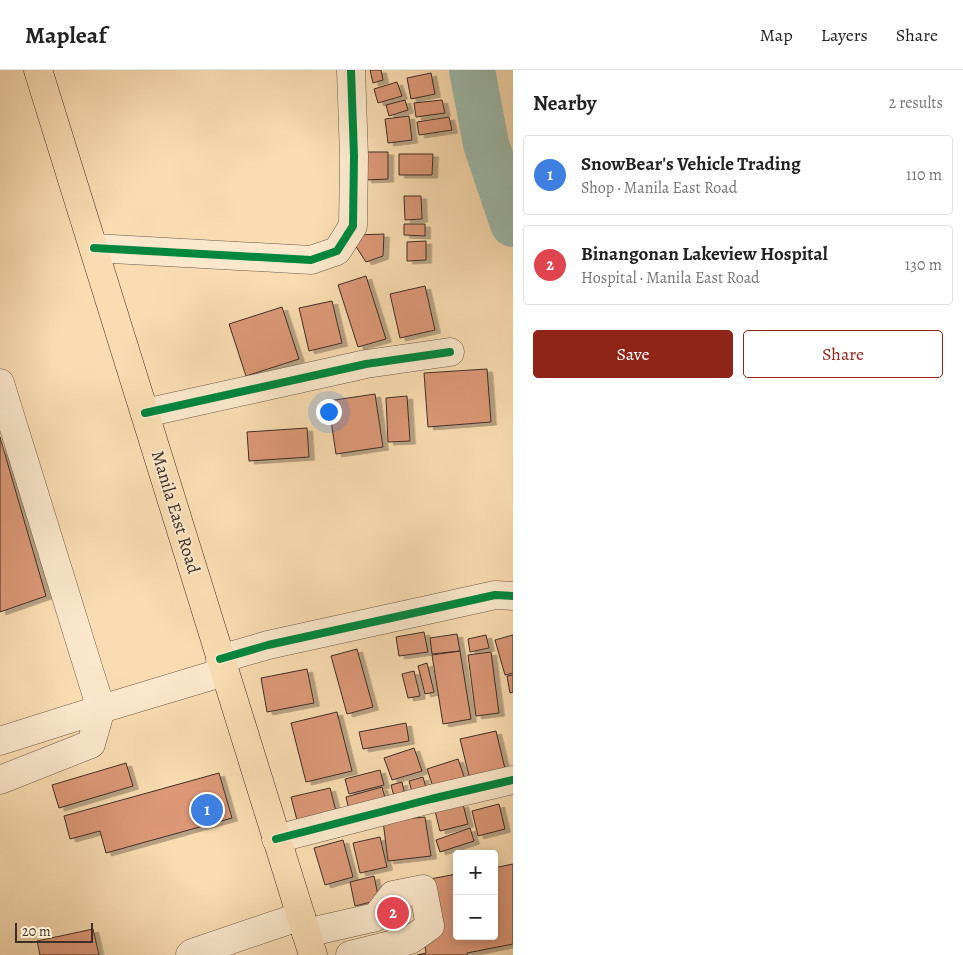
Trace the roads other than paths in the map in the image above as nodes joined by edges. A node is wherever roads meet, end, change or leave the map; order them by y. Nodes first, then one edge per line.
1 (38, 70) edge
2 (351, 70) edge
3 (94, 248) junction
4 (450, 352) dead end
5 (0, 382) edge
6 (145, 412) junction
7 (513, 596) edge
8 (222, 665) junction
9 (101, 709) junction
10 (0, 742) edge
11 (0, 780) edge
12 (513, 780) edge
13 (276, 839) junction
14 (306, 935) edge
15 (190, 955) edge
16 (350, 955) edge

1 - 3 main road, Manila East Road
2 - 3 street
3 - 6 main road, Manila East Road
4 - 6 street
5 - 9 street
6 - 8 main road, Manila East Road
7 - 8 street
8 - 9 street
8 - 13 main road, Manila East Road
9 - 10 street
9 - 11 street
12 - 13 street
13 - 14 main road, Manila East Road
14 - 15 street
14 - 16 street

